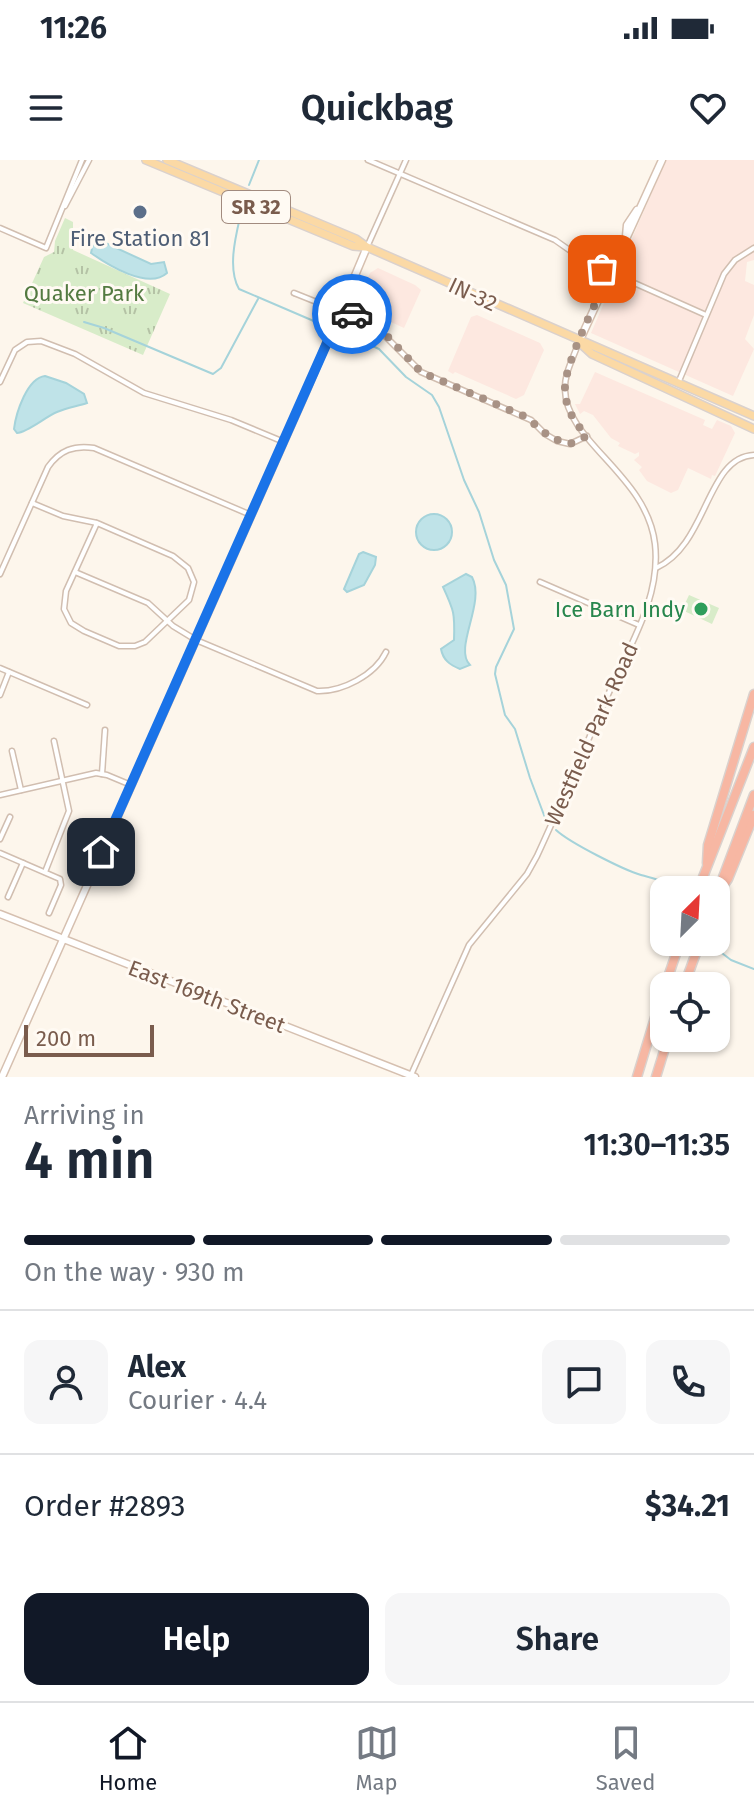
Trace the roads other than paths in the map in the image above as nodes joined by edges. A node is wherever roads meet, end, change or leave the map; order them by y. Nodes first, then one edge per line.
1 (82, 160) edge
2 (89, 160) edge
3 (146, 160) edge
4 (167, 160) edge
5 (368, 160) edge
6 (406, 160) edge
7 (662, 160) edge
8 (400, 174) junction
9 (63, 208) junction
10 (0, 228) edge
11 (367, 247) junction
12 (754, 248) edge
13 (610, 273) junction
14 (294, 293) dead end
15 (342, 311) junction
16 (706, 315) junction
17 (579, 342) junction
18 (0, 382) edge
19 (678, 383) junction
20 (754, 416) edge
21 (754, 429) edge
22 (587, 436) junction
23 (284, 442) junction
24 (754, 455) edge
25 (32, 503) junction
26 (251, 515) junction
27 (97, 523) junction
28 (656, 568) junction
29 (75, 572) junction
30 (0, 574) edge
31 (540, 582) dead end
32 (168, 622) junction
33 (639, 625) junction
34 (196, 640) junction
35 (386, 652) dead end
36 (0, 668) edge
37 (9, 672) junction
38 (754, 694) edge
39 (0, 695) edge
40 (87, 705) dead end
41 (105, 730) dead end
42 (54, 741) dead end
43 (754, 747) edge
44 (12, 751) dead end
45 (102, 774) junction
46 (64, 780) junction
47 (131, 785) junction
48 (21, 790) junction
49 (0, 795) edge
50 (754, 795) edge
51 (754, 815) edge
52 (10, 817) dead end
53 (0, 839) edge
54 (0, 853) edge
55 (23, 863) junction
56 (707, 863) junction
57 (45, 872) junction
58 (703, 876) edge
59 (724, 876) edge
60 (729, 876) edge
61 (8, 897) dead end
62 (49, 913) dead end
63 (0, 914) edge
64 (62, 940) junction
65 (650, 1034) edge
66 (664, 1052) edge
67 (413, 1076) edge
68 (2, 1077) edge
69 (637, 1077) edge
70 (656, 1077) edge

1 - 9 street
2 - 9 street
3 - 11 main road, IN-32 / SR 32
4 - 11 main road, IN-32 / SR 32
5 - 8 street
6 - 8 street
7 - 13 street
8 - 11 street
8 - 13 street
9 - 10 street
11 - 15 street
11 - 17 main road, IN-32 / SR 32
12 - 16 street
13 - 16 street
13 - 17 street
14 - 15 street
15 - 22 street
15 - 23 street
16 - 19 street
17 - 19 main road, SR 32
17 - 21 main road, SR 32
17 - 22 street, Westfield Park Road
18 - 23 street
19 - 20 main road, SR 32
22 - 28 street, Westfield Park Road
23 - 26 street
24 - 28 street
25 - 26 street
25 - 27 street
25 - 30 street
26 - 34 street
27 - 29 street
27 - 32 street
28 - 33 street, Westfield Park Road
29 - 32 street
29 - 32 street
31 - 33 street
32 - 34 street
33 - 67 street, Westfield Park Road
34 - 35 street
34 - 47 street
36 - 37 street
37 - 39 street
37 - 40 street
38 - 56 highway
41 - 45 street
42 - 46 street
43 - 56 highway
44 - 48 street
45 - 46 street
45 - 47 street
46 - 48 street
46 - 57 street
47 - 64 street
48 - 49 street
50 - 59 highway
51 - 60 highway
52 - 53 street
54 - 55 street
55 - 57 street
55 - 61 street
56 - 58 highway
57 - 62 street
63 - 64 street, East 169th Street
64 - 67 street, East 169th Street
64 - 68 street
65 - 69 highway
66 - 70 highway

